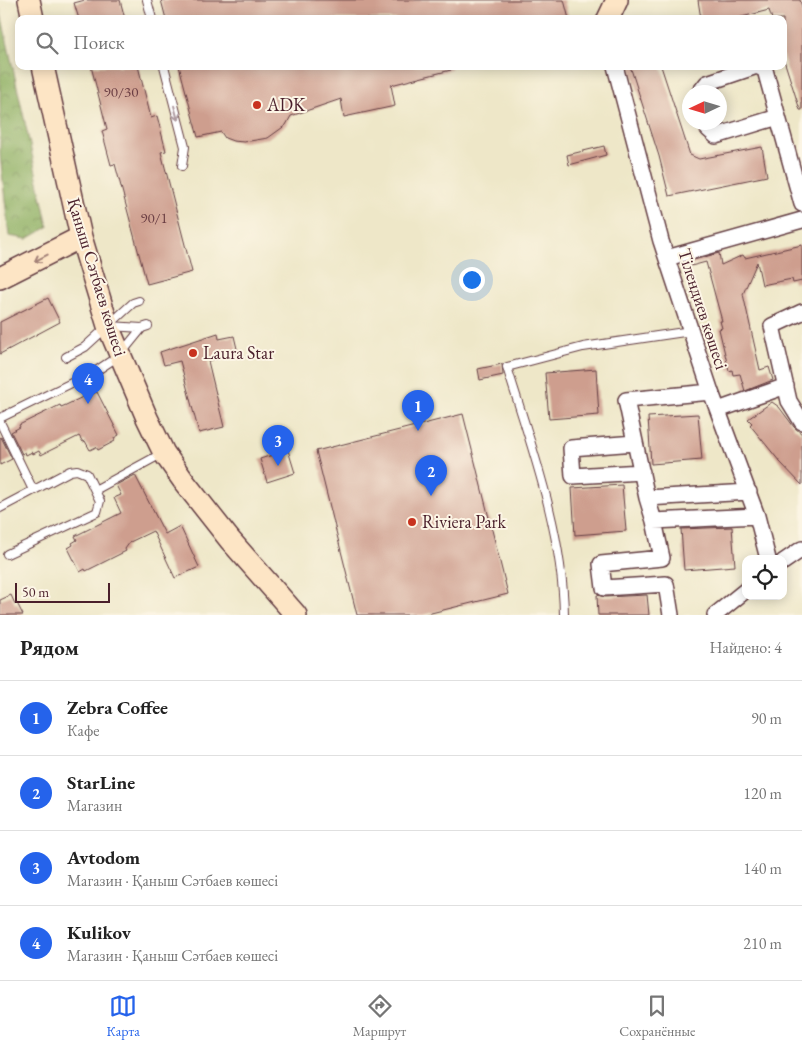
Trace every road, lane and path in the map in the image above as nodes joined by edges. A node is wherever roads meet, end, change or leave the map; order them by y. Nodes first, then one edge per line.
1 (30, 0) edge
2 (147, 0) edge
3 (617, 0) edge
4 (32, 15) edge
5 (151, 15) edge
6 (610, 15) edge
7 (44, 70) edge
8 (165, 70) edge
9 (617, 70) edge
10 (746, 70) edge
11 (765, 70) edge
12 (705, 85) edge
13 (778, 117) junction
14 (709, 130) edge
15 (182, 166) dead end
16 (802, 204) edge
17 (802, 220) edge
18 (81, 237) junction
19 (667, 258) junction
20 (0, 278) edge
21 (139, 302) dead end
22 (802, 312) edge
23 (108, 326) junction
24 (691, 331) junction
25 (120, 355) junction
26 (66, 357) dead end
27 (786, 386) junction
28 (711, 392) junction
29 (718, 410) junction
30 (0, 420) edge
31 (802, 422) edge
32 (635, 443) junction
33 (164, 452) junction
34 (642, 472) junction
35 (33, 490) junction
36 (95, 490) junction
37 (749, 492) junction
38 (648, 498) junction
39 (0, 508) edge
40 (757, 516) junction
41 (654, 521) junction
42 (802, 549) edge
43 (7, 554) dead end
44 (767, 555) edge
45 (662, 558) junction
46 (787, 559) edge
47 (666, 584) junction
48 (742, 593) edge
49 (296, 615) edge
50 (564, 615) edge
51 (671, 615) edge
52 (715, 615) edge

1 - 4 main road
2 - 5 lane
3 - 6 main road
7 - 18 main road, Қаныш Сәтбаев көшесі
8 -> 15 lane
9 - 19 street, Тілендиев көшесі
10 - 12 street
11 - 13 street
13 - 14 street
13 - 16 street
17 - 19 street
18 -> 20 main road
18 - 23 main road, Қаныш Сәтбаев көшесі
19 - 24 street, Тілендиев көшесі
21 - 23 lane
22 - 27 street
23 - 25 main road, Қаныш Сәтбаев көшесі
23 - 25 lane
23 - 26 lane
24 - 28 street, Тілендиев көшесі
24 - 50 lane
25 - 30 lane
25 - 33 main road, Қаныш Сәтбаев көшесі
27 - 29 street
27 - 31 street
28 - 29 street, Тілендиев көшесі
28 - 32 street
29 - 37 street, Тілендиев көшесі
30 - 35 lane
32 - 34 street
32 - 34 street
33 - 36 lane
33 - 49 main road, Қаныш Сәтбаев көшесі
34 - 38 street
35 - 36 lane
35 - 39 lane
36 - 43 lane
37 - 38 street
37 - 40 street, Тілендиев көшесі
38 - 41 street
40 - 41 street
40 - 44 street, Тілендиев көшесі
41 - 45 street
42 - 46 street
45 - 47 street
45 - 47 street
47 - 51 street
48 - 52 street

